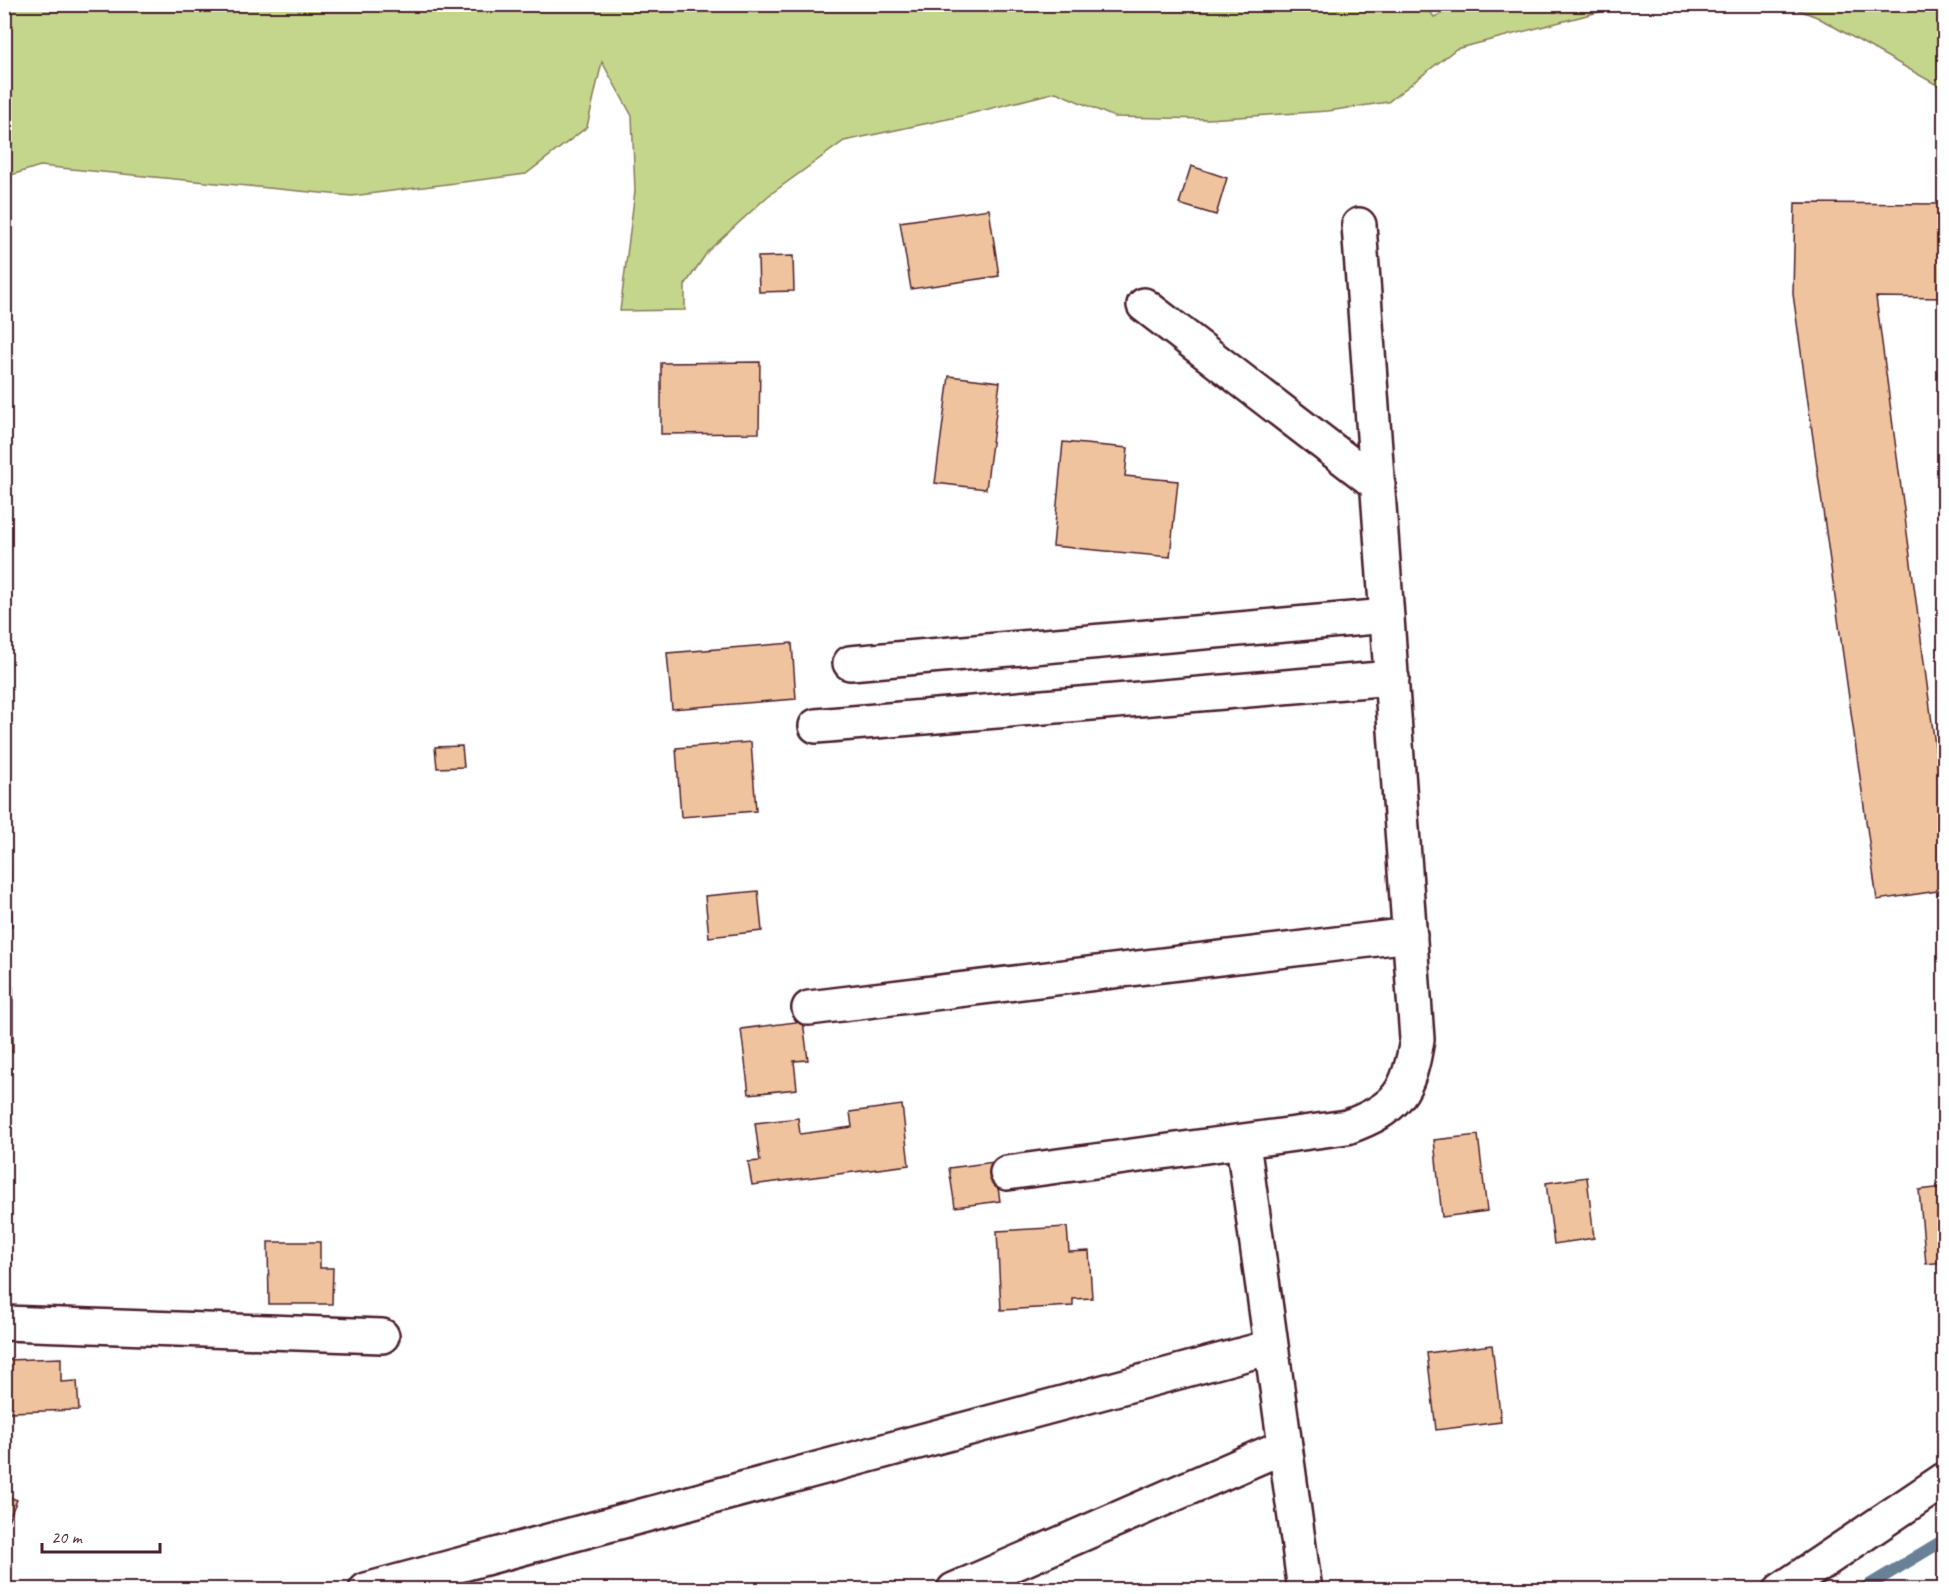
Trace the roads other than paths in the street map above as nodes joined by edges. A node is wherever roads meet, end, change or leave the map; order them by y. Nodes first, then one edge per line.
1 (1359, 225) dead end
2 (1144, 305) dead end
3 (1378, 485) junction
4 (1387, 616) junction
5 (850, 663) dead end
6 (1392, 678) junction
7 (816, 726) dead end
8 (1410, 935) junction
9 (808, 1008) dead end
10 (1243, 1143) junction
11 (1007, 1173) dead end
12 (4, 1323) edge
13 (382, 1336) dead end
14 (1271, 1347) junction
15 (1285, 1446) junction
16 (1944, 1480) edge
17 (366, 1590) edge
18 (954, 1590) edge
19 (1305, 1590) edge
20 (1781, 1590) edge

1 - 3 lane
2 - 3 lane
3 - 4 lane
4 - 5 lane
4 - 6 lane
6 - 7 lane
6 - 8 lane
8 - 9 lane
8 - 10 lane
10 - 11 lane
10 - 14 lane
12 - 13 lane
14 - 15 lane
14 - 17 lane
15 - 18 lane
15 - 19 lane
16 - 20 lane

